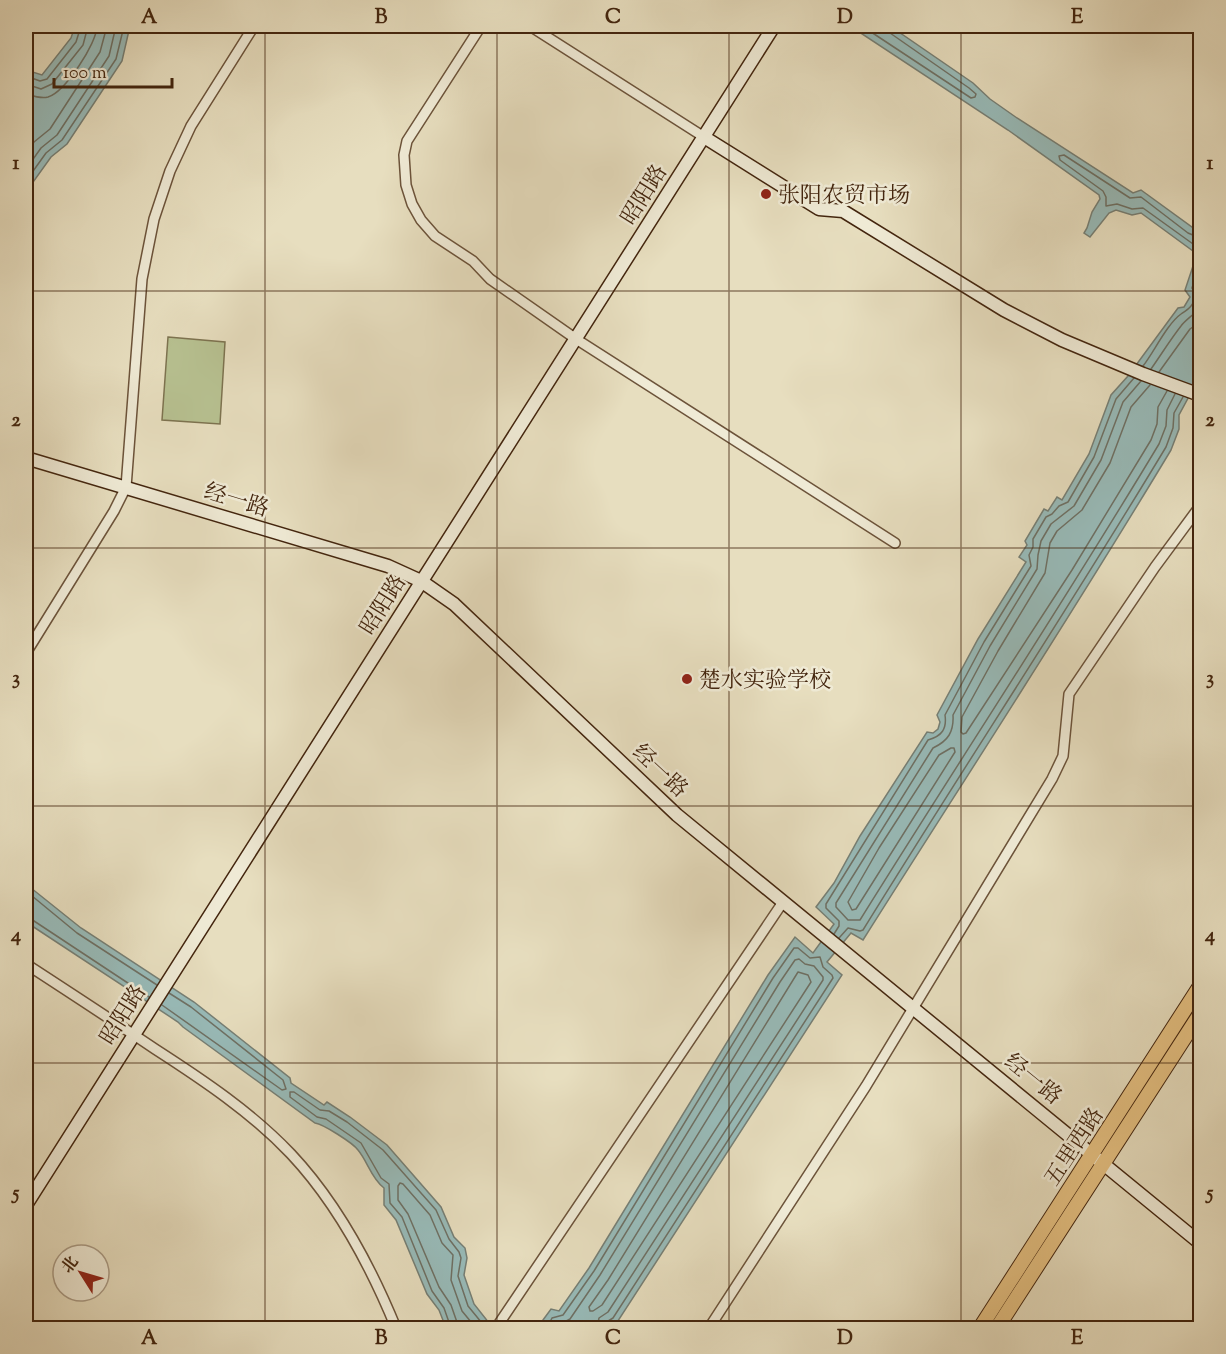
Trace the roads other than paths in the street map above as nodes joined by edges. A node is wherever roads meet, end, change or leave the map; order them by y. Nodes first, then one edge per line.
1 (254, 26) edge
2 (481, 26) edge
3 (530, 26) edge
4 (774, 26) edge
5 (704, 137) junction
6 (576, 339) junction
7 (1200, 395) edge
8 (26, 458) edge
9 (126, 487) junction
10 (1200, 506) edge
11 (895, 543) dead end
12 (421, 581) junction
13 (26, 653) edge
14 (783, 902) junction
15 (26, 964) edge
16 (1200, 986) edge
17 (913, 1006) junction
18 (1200, 1014) edge
19 (134, 1035) junction
20 (1093, 1154) junction
21 (1104, 1163) junction
22 (26, 1205) edge
23 (1200, 1243) edge
24 (496, 1328) edge
25 (396, 1329) edge
26 (709, 1329) edge
27 (980, 1329) edge
28 (997, 1329) edge

1 - 9 street
2 - 6 street
3 - 5 street
4 - 5 main road, 昭阳路
5 - 6 main road, 昭阳路
5 - 7 main road
6 - 11 street
6 - 12 main road, 昭阳路
8 - 9 main road, 经一路
9 - 12 main road, 经一路
9 - 13 street
10 - 17 street
12 - 14 main road, 经一路
12 - 19 main road, 昭阳路
14 - 17 main road, 经一路
14 - 24 street
15 - 19 street
16 - 20 main road, 五里西路
17 - 20 main road, 经一路
17 - 26 street
18 - 21 main road, 五里西路
19 - 22 main road, 昭阳路
19 - 25 street
20 - 21 main road, 经一路
20 - 27 main road, 五里西路
21 - 23 main road, 经一路
21 - 28 main road, 五里西路

